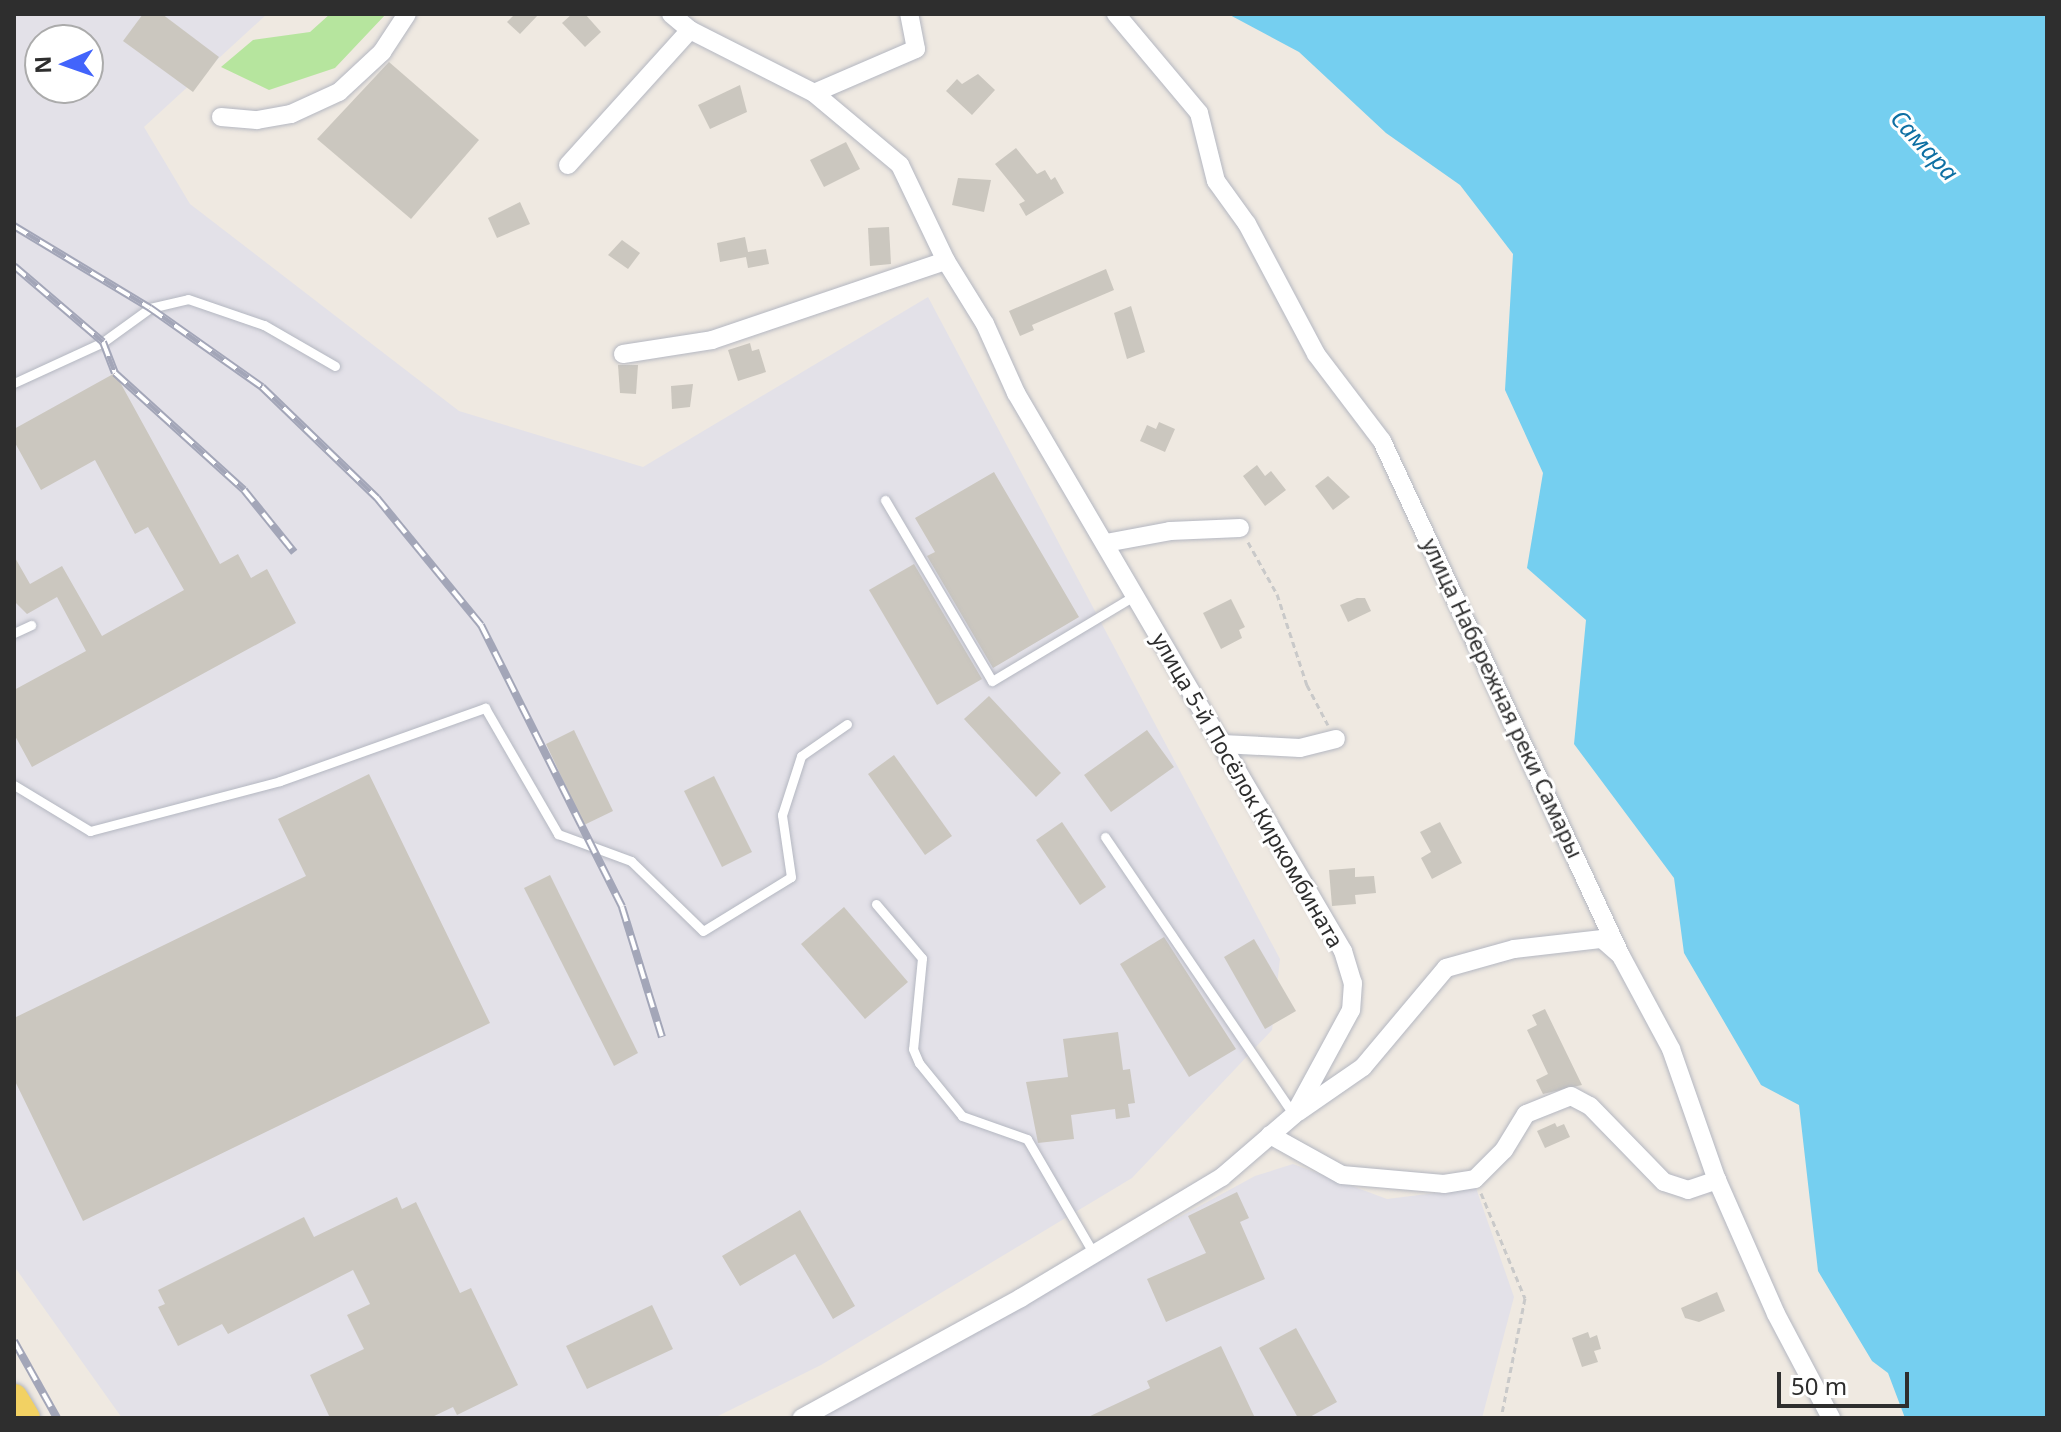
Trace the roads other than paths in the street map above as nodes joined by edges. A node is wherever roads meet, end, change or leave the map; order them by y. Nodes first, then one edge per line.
1 (407, 14) edge
2 (671, 14) edge
3 (909, 14) edge
4 (1116, 14) edge
5 (690, 30) junction
6 (814, 93) junction
7 (221, 117) dead end
8 (568, 165) dead end
9 (946, 261) junction
10 (623, 354) dead end
11 (335, 366) dead end
12 (14, 383) edge
13 (885, 500) dead end
14 (1240, 528) road end
15 (1106, 543) junction
16 (1134, 596) junction
17 (31, 625) dead end
18 (14, 633) edge
19 (847, 724) dead end
20 (1336, 739) road end
21 (1222, 744) junction
22 (14, 785) edge
23 (1105, 837) dead end
24 (876, 904) dead end
25 (1621, 956) junction
26 (1294, 1115) junction
27 (1270, 1135) junction
28 (1717, 1180) junction
29 (1094, 1254) junction
30 (14, 1398) edge
31 (26, 1418) edge
32 (802, 1418) edge
33 (1831, 1418) edge

1 - 7 street
2 - 5 street, улица 5-й Посёлок Киркомбината
3 - 6 street
4 - 25 street, улица Набережная реки Самары
5 - 6 street, улица 5-й Посёлок Киркомбината
5 - 8 street
6 - 9 street, улица 5-й Посёлок Киркомбината
9 - 10 street
9 - 15 street, улица 5-й Посёлок Киркомбината
11 - 12 lane
13 - 16 lane
14 - 15 street
15 - 16 street, улица 5-й Посёлок Киркомбината
16 - 21 street, улица 5-й Посёлок Киркомбината
17 - 18 lane
19 - 22 lane
20 - 21 street
21 - 26 street, улица 5-й Посёлок Киркомбината
23 - 26 lane
24 - 29 lane
25 - 26 street
25 - 28 street, улица Набережная реки Самары
26 - 27 street, улица 5-й Посёлок Киркомбината
27 - 28 street
27 - 29 street, улица 5-й Посёлок Киркомбината
28 - 33 street, улица Набережная реки Самары
29 - 32 street, улица 5-й Посёлок Киркомбината
30 - 31 main road

